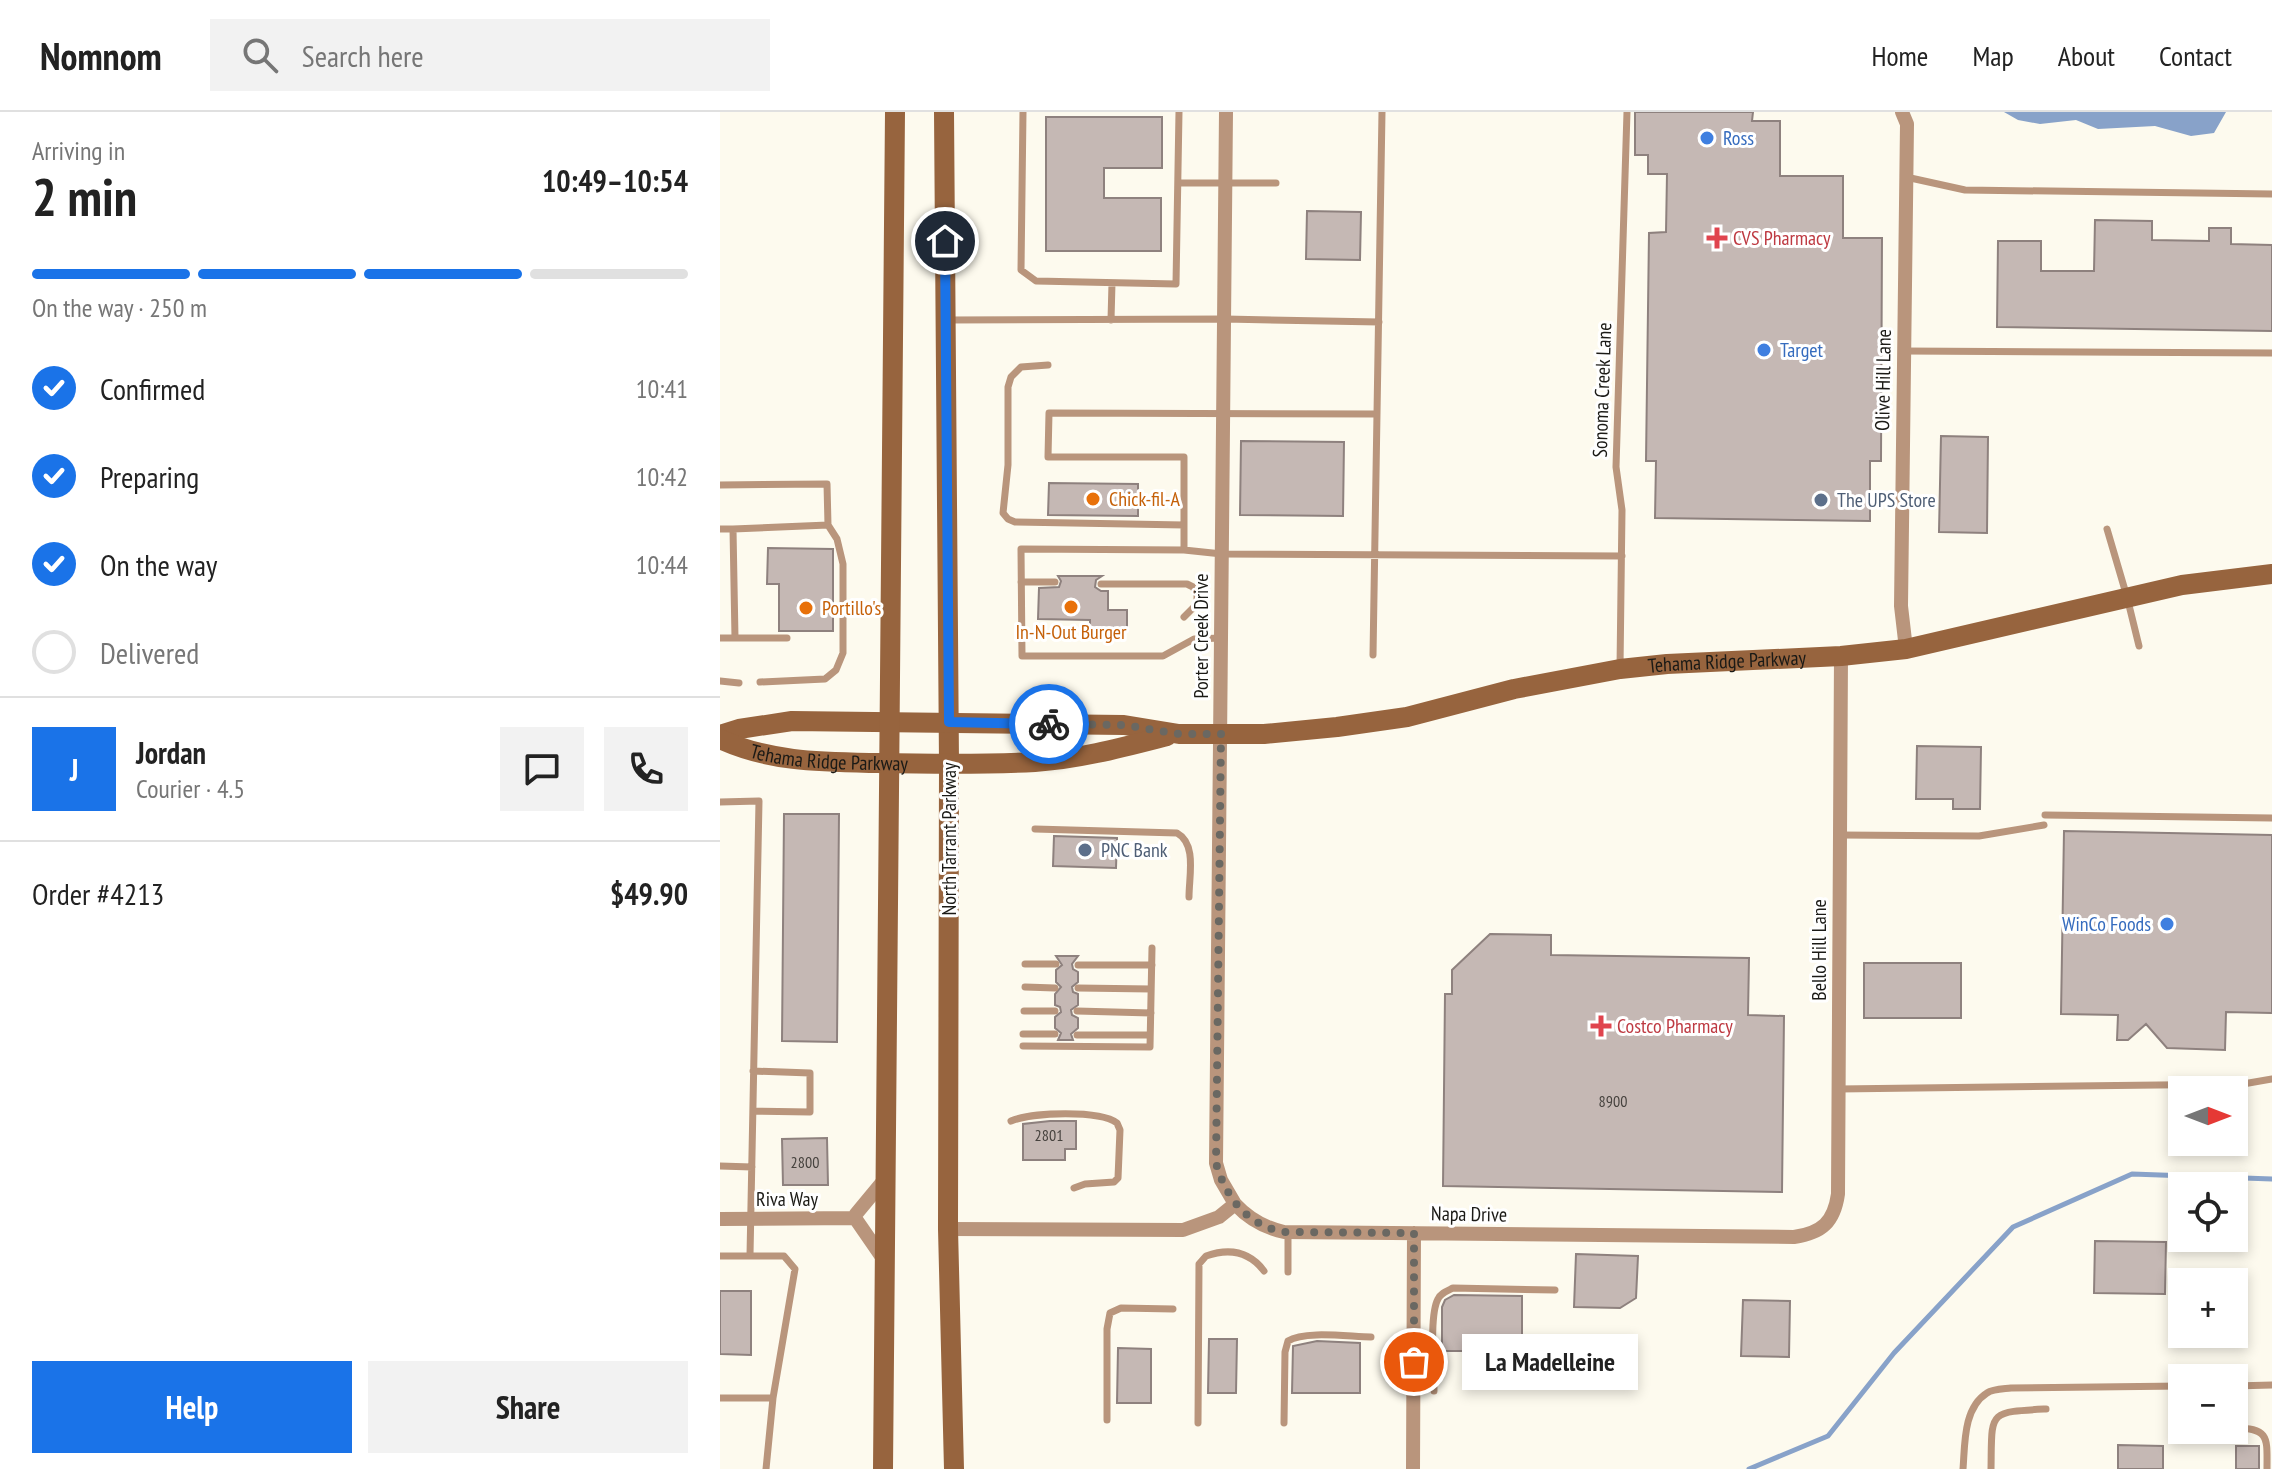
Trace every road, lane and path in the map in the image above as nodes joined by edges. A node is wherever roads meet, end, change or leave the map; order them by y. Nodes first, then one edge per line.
1 (895, 112) edge
2 (944, 112) edge
3 (1023, 112) edge
4 (1179, 112) edge
5 (1226, 112) edge
6 (1382, 112) edge
7 (1627, 112) edge
8 (1902, 112) edge
9 (1906, 177) junction
10 (1226, 182) junction
11 (1178, 183) junction
12 (1276, 183) dead end
13 (2272, 194) edge
14 (1112, 283) junction
15 (1225, 319) junction
16 (946, 320) junction
17 (1111, 320) junction
18 (1379, 322) junction
19 (1904, 351) junction
20 (2272, 353) edge
21 (1048, 365) dead end
22 (1377, 414) junction
23 (1224, 415) junction
24 (720, 485) edge
25 (828, 525) junction
26 (1184, 525) junction
27 (720, 529) edge
28 (733, 529) junction
29 (2107, 529) dead end
30 (1184, 550) junction
31 (1222, 554) junction
32 (1375, 555) junction
33 (1622, 556) junction
34 (2272, 574) edge
35 (1021, 582) junction
36 (1055, 582) dead end
37 (1101, 584) dead end
38 (2127, 597) junction
39 (1184, 617) dead end
40 (720, 638) edge
41 (735, 638) junction
42 (787, 638) dead end
43 (1221, 638) junction
44 (2139, 646) dead end
45 (1906, 649) junction
46 (1373, 655) dead end
47 (1841, 656) junction
48 (1620, 669) junction
49 (720, 681) edge
50 (760, 682) dead end
51 (739, 683) dead end
52 (891, 721) junction
53 (949, 722) junction
54 (1179, 734) junction
55 (1221, 734) junction
56 (720, 737) edge
57 (890, 763) junction
58 (949, 763) junction
59 (720, 802) edge
60 (2045, 815) dead end
61 (2272, 818) edge
62 (2044, 825) dead end
63 (1035, 829) dead end
64 (1840, 835) junction
65 (1189, 897) dead end
66 (1152, 948) dead end
67 (1025, 964) dead end
68 (1056, 964) dead end
69 (1078, 965) dead end
70 (1152, 965) junction
71 (1025, 987) dead end
72 (1055, 988) dead end
73 (1078, 988) dead end
74 (1151, 989) junction
75 (1024, 1011) dead end
76 (1055, 1011) dead end
77 (1077, 1011) dead end
78 (1151, 1013) junction
79 (1023, 1034) dead end
80 (1055, 1034) dead end
81 (1077, 1035) dead end
82 (1150, 1035) junction
83 (1023, 1046) dead end
84 (753, 1071) junction
85 (2272, 1079) edge
86 (1839, 1089) junction
87 (753, 1111) junction
88 (1011, 1121) dead end
89 (720, 1166) edge
90 (752, 1167) junction
91 (885, 1179) junction
92 (1074, 1188) dead end
93 (1235, 1204) junction
94 (855, 1218) junction
95 (720, 1219) edge
96 (751, 1219) junction
97 (948, 1229) junction
98 (1288, 1232) junction
99 (1414, 1233) junction
100 (1813, 1234) joint
101 (750, 1255) junction
102 (720, 1256) edge
103 (884, 1260) junction
104 (1264, 1271) dead end
105 (1288, 1272) dead end
106 (1555, 1290) dead end
107 (1173, 1309) dead end
108 (1371, 1337) dead end
109 (2272, 1385) edge
110 (2168, 1386) edge
111 (2248, 1386) edge
112 (1434, 1391) dead end
113 (720, 1398) edge
114 (773, 1398) junction
115 (2046, 1409) dead end
116 (1107, 1420) dead end
117 (1198, 1423) dead end
118 (1284, 1423) dead end
119 (2248, 1429) edge
120 (766, 1469) edge
121 (883, 1469) edge
122 (954, 1469) edge
123 (1413, 1469) edge
124 (1963, 1469) edge
125 (1991, 1469) edge
126 (2267, 1469) edge

1 - 52 main road
2 - 16 main road, North Tarrant Parkway
3 - 14 lane
4 - 11 lane
5 - 10 street, Porter Creek Drive
6 - 18 lane
7 - 33 lane, Sonoma Creek Lane
8 - 9 street, Olive Hill Lane
9 - 13 lane
9 - 19 street, Olive Hill Lane
10 - 11 lane
10 - 12 lane
10 - 15 street, Porter Creek Drive
11 - 14 lane
14 - 17 lane
15 - 17 lane
15 - 18 lane
15 - 23 street, Porter Creek Drive
16 - 17 lane
16 - 53 main road, North Tarrant Parkway
18 - 22 lane
19 - 20 lane
19 - 45 street, Olive Hill Lane
21 - 26 lane
22 - 23 lane
22 - 32 lane
23 - 26 lane
23 - 31 street, Porter Creek Drive
24 - 25 lane
25 - 28 lane
25 - 50 lane
26 - 30 lane
27 - 28 lane
28 - 41 lane
29 - 38 lane
30 - 31 lane
30 - 35 lane
31 - 32 lane
31 - 43 street, Porter Creek Drive
32 - 33 lane
32 - 46 lane
33 - 48 lane, Sonoma Creek Lane
34 - 38 main road, Tehama Ridge Parkway
35 - 36 lane
35 - 43 lane
37 - 39 lane
38 - 44 lane
38 - 45 main road, Tehama Ridge Parkway
40 - 41 lane
41 - 42 lane
43 - 55 street, Porter Creek Drive
45 - 47 main road, Tehama Ridge Parkway
47 - 48 main road, Tehama Ridge Parkway
47 - 64 street, Bello Hill Lane
48 - 55 main road, Tehama Ridge Parkway
49 - 51 lane
52 - 53 main road, Tehama Ridge Parkway
52 - 56 main road, Tehama Ridge Parkway
52 - 57 main road
53 - 54 main road, Tehama Ridge Parkway
53 - 58 main road, North Tarrant Parkway
54 - 55 main road, Tehama Ridge Parkway
54 - 58 main road, Tehama Ridge Parkway
55 - 93 street, Porter Creek Drive
56 - 57 main road, Tehama Ridge Parkway
57 - 58 main road, Tehama Ridge Parkway
57 - 91 main road
58 - 97 main road, North Tarrant Parkway
59 - 84 lane
60 - 61 lane
62 - 64 lane
63 - 65 lane
64 - 86 street, Bello Hill Lane
66 - 70 lane
67 - 68 lane
69 - 70 lane
70 - 74 lane
71 - 72 lane
73 - 74 lane
74 - 78 lane
75 - 76 lane
77 - 78 lane
78 - 82 lane
79 - 80 lane
81 - 82 lane
82 - 83 lane
84 - 87 lane
84 - 87 lane
85 - 86 lane
86 - 100 street, Bello Hill Lane
87 - 90 lane
88 - 92 lane
89 - 90 lane
90 - 96 lane
91 - 94 street
91 - 103 main road
93 - 97 street
93 - 98 street, Napa Drive
94 - 96 street, Riva Way
94 - 103 street
95 - 96 street, Riva Way
96 - 101 lane
97 - 122 main road, North Tarrant Parkway
98 - 99 street, Napa Drive
98 - 105 lane
99 - 100 street, Napa Drive
99 - 123 street
101 - 102 lane
101 - 114 lane
103 - 121 main road
104 - 117 lane
106 - 112 lane
107 - 116 lane
108 - 118 lane
109 - 111 lane
110 - 124 lane
113 - 114 lane
114 - 120 lane
115 - 125 lane
119 - 126 lane

